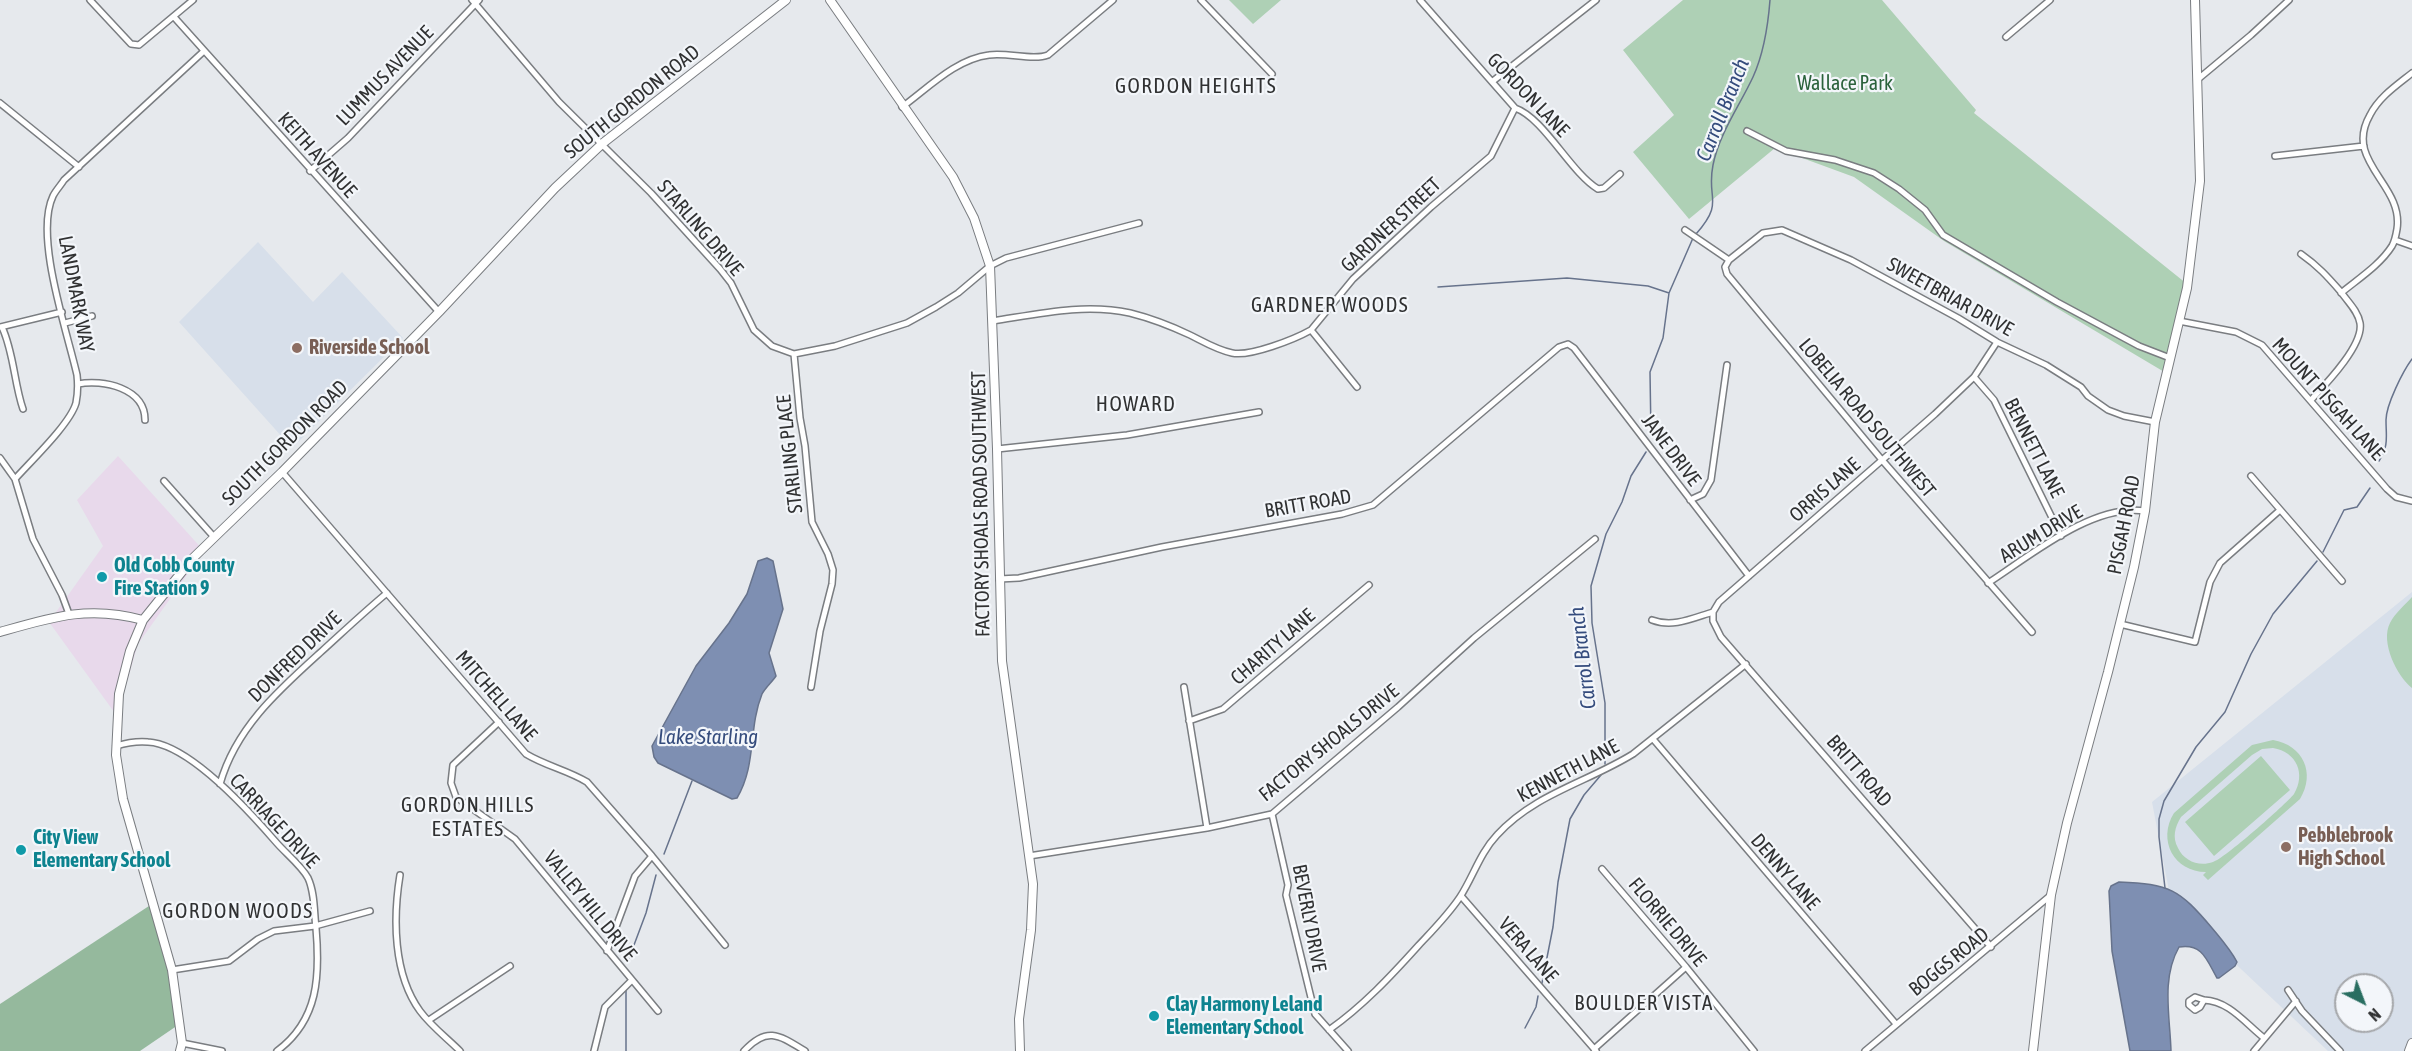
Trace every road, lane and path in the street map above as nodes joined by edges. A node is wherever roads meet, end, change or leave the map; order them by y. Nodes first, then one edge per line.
1 (90, 0) edge
2 (193, 0) edge
3 (786, 0) edge
4 (830, 0) edge
5 (1113, 0) edge
6 (1201, 0) edge
7 (1420, 0) edge
8 (1596, 0) edge
9 (2050, 0) edge
10 (2195, 0) edge
11 (2289, 0) edge
12 (476, 1) edge
13 (174, 17) junction
14 (2006, 37) dead end
15 (204, 51) junction
16 (2412, 73) edge
17 (1272, 74) dead end
18 (2197, 80) junction
19 (1493, 81) junction
20 (0, 103) edge
21 (902, 107) junction
22 (1515, 108) junction
23 (1747, 131) dead end
24 (603, 143) junction
25 (2364, 146) junction
26 (2275, 156) dead end
27 (79, 167) junction
28 (310, 171) junction
29 (1620, 174) dead end
30 (1138, 223) dead end
31 (1685, 230) dead end
32 (2395, 240) junction
33 (2412, 246) edge
34 (2301, 254) dead end
35 (1729, 260) junction
36 (990, 267) junction
37 (2341, 293) junction
38 (62, 312) junction
39 (439, 312) junction
40 (92, 316) dead end
41 (993, 321) junction
42 (2179, 321) junction
43 (65, 323) junction
44 (1, 327) edge
45 (1311, 330) junction
46 (1997, 342) junction
47 (1568, 344) joint
48 (794, 354) junction
49 (2170, 358) junction
50 (1727, 364) dead end
51 (1974, 377) junction
52 (78, 384) junction
53 (1357, 387) dead end
54 (2311, 400) junction
55 (23, 409) dead end
56 (1259, 412) dead end
57 (145, 420) dead end
58 (2156, 422) junction
59 (997, 449) junction
60 (0, 458) edge
61 (1882, 460) junction
62 (282, 472) junction
63 (2251, 476) dead end
64 (15, 479) junction
65 (164, 481) dead end
66 (1690, 500) junction
67 (2412, 501) edge
68 (2280, 510) junction
69 (2145, 511) junction
70 (2061, 536) junction
71 (214, 537) junction
72 (1595, 539) dead end
73 (1749, 576) junction
74 (999, 579) junction
75 (2342, 581) dead end
76 (1988, 583) junction
77 (1369, 585) dead end
78 (387, 593) junction
79 (1713, 612) junction
80 (69, 614) junction
81 (143, 620) junction
82 (1652, 620) dead end
83 (2120, 624) junction
84 (0, 632) edge
85 (2032, 632) dead end
86 (1746, 664) junction
87 (811, 687) dead end
88 (1184, 687) dead end
89 (1189, 721) junction
90 (499, 722) junction
91 (1653, 739) junction
92 (116, 746) junction
93 (220, 784) junction
94 (1272, 814) junction
95 (1207, 828) junction
96 (652, 856) junction
97 (1029, 856) junction
98 (1602, 869) dead end
99 (400, 875) dead end
100 (2051, 895) junction
101 (1461, 896) junction
102 (370, 911) dead end
103 (315, 926) junction
104 (725, 945) dead end
105 (1991, 946) junction
106 (607, 951) junction
107 (510, 966) dead end
108 (1686, 967) junction
109 (172, 970) junction
110 (631, 981) junction
111 (2288, 990) dead end
112 (2204, 1000) dead end
113 (2296, 1001) junction
114 (658, 1011) dead end
115 (429, 1020) junction
116 (1896, 1024) junction
117 (1329, 1030) junction
118 (2264, 1038) junction
119 (2412, 1043) edge
120 (181, 1047) edge
121 (1595, 1050) edge
122 (222, 1051) edge
123 (276, 1051) edge
124 (460, 1051) edge
125 (594, 1051) edge
126 (744, 1051) edge
127 (804, 1051) edge
128 (1020, 1051) edge
129 (1348, 1051) edge
130 (1754, 1051) edge
131 (1865, 1051) edge
132 (2033, 1051) edge
133 (2254, 1051) edge
134 (2340, 1051) edge
135 (2409, 1051) edge

1 - 13 street
2 - 13 street
3 - 24 street, SOUTH GORDON ROAD
4 - 21 street, FACTORY SHOALS ROAD SOUTHWEST
5 - 21 street
6 - 17 street
7 - 19 street, GORDON LANE
8 - 19 street
9 - 14 street
10 - 18 street, PISGAH ROAD
11 - 18 street
12 - 24 street, STARLING DRIVE
12 - 28 street, LUMMUS AVENUE
13 - 15 street, KEITH AVENUE
15 - 27 street, LANDMARK WAY
15 - 28 street, KEITH AVENUE
16 - 25 street
18 - 42 street, PISGAH ROAD
19 - 22 street, GORDON LANE
20 - 27 street
21 - 36 street, FACTORY SHOALS ROAD SOUTHWEST
22 - 29 street, GORDON LANE
22 - 45 street, GARDNER STREET
23 - 49 street
24 - 39 street, SOUTH GORDON ROAD
24 - 48 street, STARLING DRIVE
25 - 26 street
25 - 32 street
27 - 38 street, LANDMARK WAY
28 - 39 street, KEITH AVENUE
30 - 36 street
31 - 35 street
32 - 33 street
32 - 37 street
34 - 37 street
35 - 46 street, SWEETBRIAR DRIVE
35 - 61 street, LOBELIA ROAD SOUTHWEST
36 - 41 street, FACTORY SHOALS ROAD SOUTHWEST
36 - 48 street
37 - 54 street
38 - 43 street, LANDMARK WAY
38 - 44 street
39 - 62 street, SOUTH GORDON ROAD
40 - 43 street
41 - 45 street
41 - 59 street, FACTORY SHOALS ROAD SOUTHWEST
42 - 49 street, PISGAH ROAD
42 - 54 street, MOUNT PISGAH LANE
43 - 52 street, LANDMARK WAY
44 - 55 street
45 - 53 street
46 - 51 street, ORRIS LANE
46 - 58 street, SWEETBRIAR DRIVE
47 - 66 street, JANE DRIVE
47 - 74 street, BRITT ROAD
48 - 87 street, STARLING PLACE
49 - 58 street, PISGAH ROAD
50 - 66 street
51 - 61 street, ORRIS LANE
51 - 70 street, BENNETT LANE
52 - 57 street
52 - 64 street, LANDMARK WAY
54 - 67 street, MOUNT PISGAH LANE
56 - 59 street
58 - 69 street, PISGAH ROAD
59 - 74 street, FACTORY SHOALS ROAD SOUTHWEST
60 - 64 street
61 - 73 street, ORRIS LANE
61 - 76 street, LOBELIA ROAD SOUTHWEST
62 - 71 street, SOUTH GORDON ROAD
62 - 78 street, MITCHELL LANE
63 - 68 street
64 - 80 street
65 - 71 street
66 - 73 street, JANE DRIVE
68 - 75 street
68 - 83 street
69 - 70 street, ARUM DRIVE
69 - 83 street, PISGAH ROAD
70 - 76 street, ARUM DRIVE
71 - 81 street, SOUTH GORDON ROAD
72 - 94 street, FACTORY SHOALS DRIVE
73 - 79 street, ORRIS LANE
74 - 97 street, FACTORY SHOALS ROAD SOUTHWEST
76 - 85 street, LOBELIA ROAD SOUTHWEST
77 - 89 street, CHARITY LANE
78 - 90 street, MITCHELL LANE
78 - 93 street, DONFRED DRIVE
79 - 82 street
79 - 86 street, BRITT ROAD
80 - 81 street
80 - 84 street
81 - 92 street, SOUTH GORDON ROAD
83 - 100 street, PISGAH ROAD
86 - 91 street, KENNETH LANE
86 - 105 street, BRITT ROAD
88 - 89 street
89 - 95 street
90 - 96 street, MITCHELL LANE
90 - 106 street, VALLEY HILL DRIVE
91 - 101 street, KENNETH LANE
91 - 116 street, DENNY LANE
92 - 93 street, CARRIAGE DRIVE
92 - 109 street, SOUTH GORDON ROAD
93 - 103 street, CARRIAGE DRIVE
94 - 95 street, FACTORY SHOALS DRIVE
94 - 117 street, BEVERLY DRIVE
95 - 97 street, FACTORY SHOALS DRIVE
96 - 104 street, MITCHELL LANE
96 - 106 street
97 - 128 street, FACTORY SHOALS ROAD SOUTHWEST
98 - 108 street, FLORRIE DRIVE
99 - 115 street
100 - 105 street, BOGGS ROAD
100 - 132 street, PISGAH ROAD
101 - 117 street, KENNETH LANE
101 - 121 street, VERA LANE
102 - 103 street
103 - 109 street
103 - 123 street, CARRIAGE DRIVE
105 - 116 street, BOGGS ROAD
106 - 110 street, VALLEY HILL DRIVE
107 - 115 street
108 - 121 street
108 - 130 street, FLORRIE DRIVE
109 - 120 street, SOUTH GORDON ROAD
110 - 114 street, VALLEY HILL DRIVE
110 - 125 street
111 - 113 street
112 - 118 street
113 - 118 street
113 - 134 street
115 - 124 street
116 - 131 street, BOGGS ROAD
117 - 129 street, BEVERLY DRIVE
118 - 133 street
119 - 135 street
120 - 122 street
126 - 127 street

